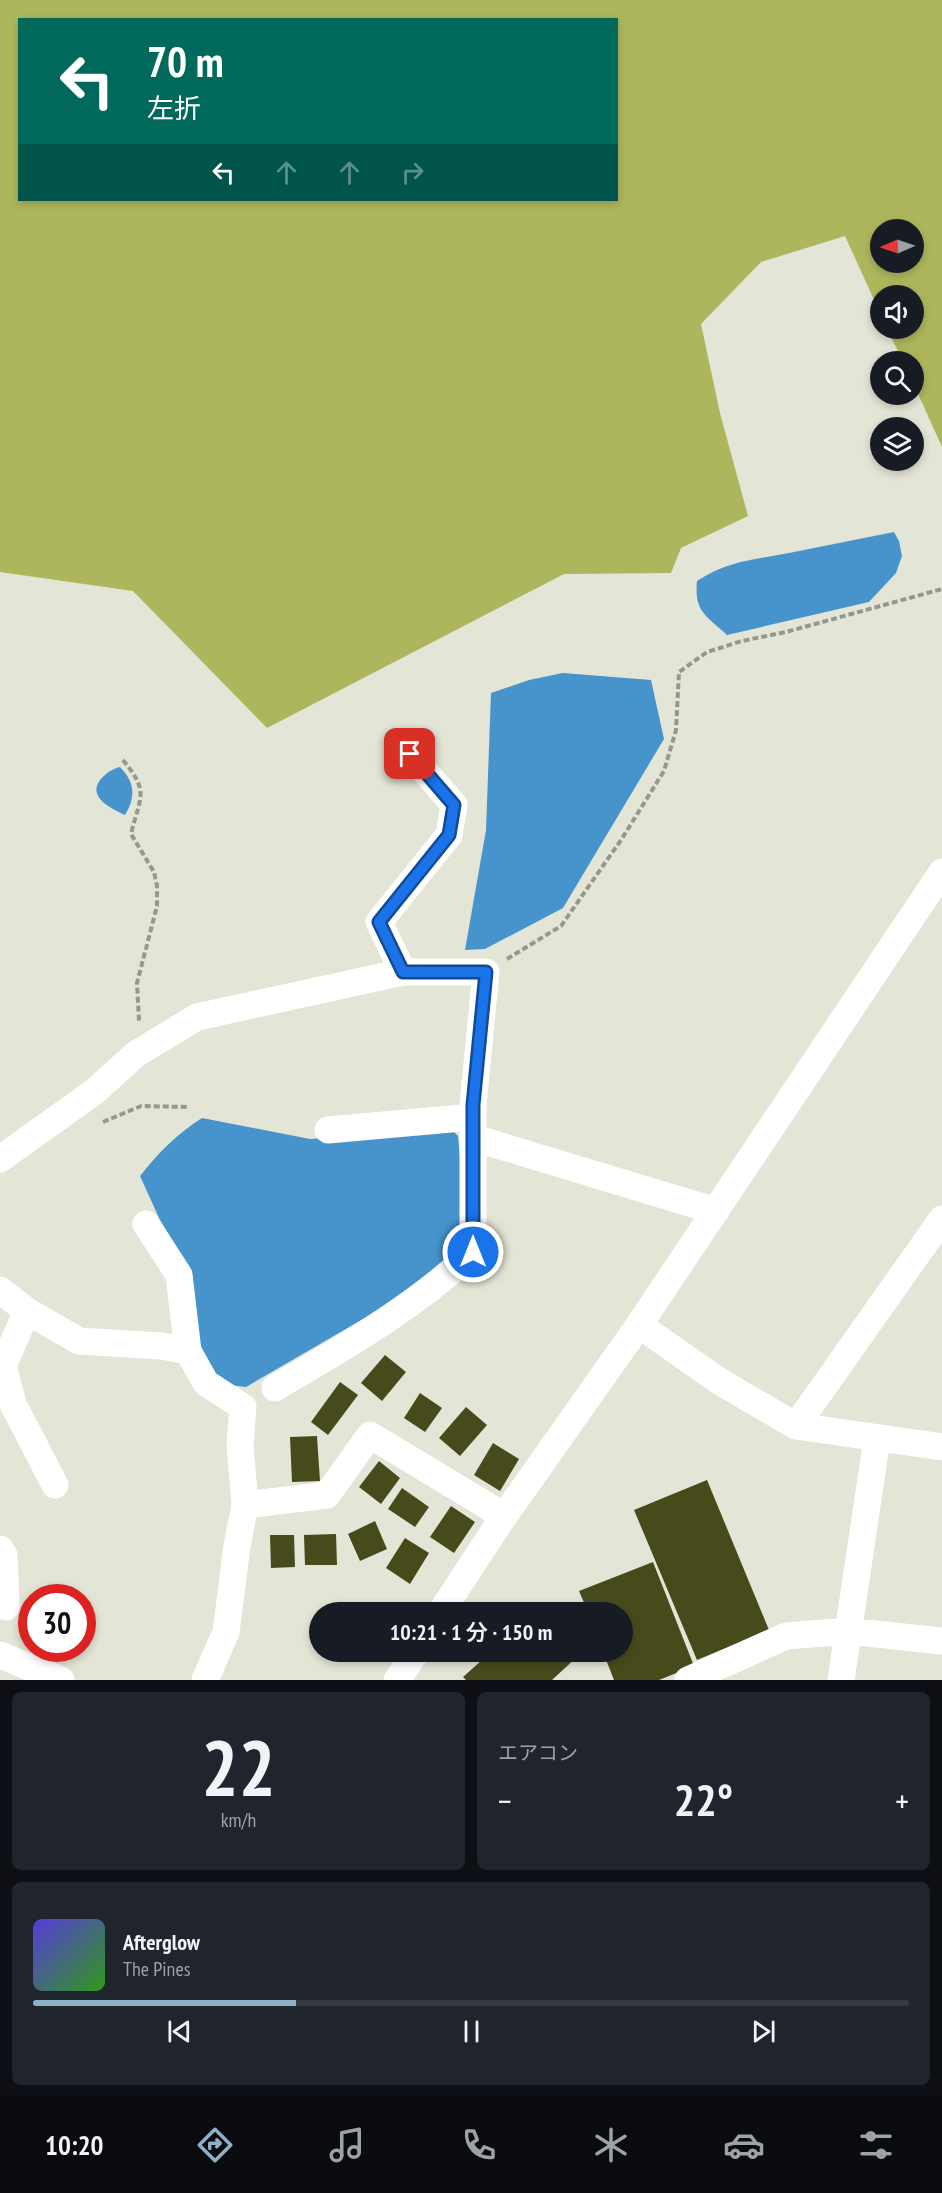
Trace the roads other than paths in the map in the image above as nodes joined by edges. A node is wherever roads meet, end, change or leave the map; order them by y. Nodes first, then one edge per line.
1 (410, 754) dead end
2 (942, 872) edge
3 (403, 972) junction
4 (473, 1127) junction
5 (328, 1130) dead end
6 (0, 1159) edge
7 (716, 1211) junction
8 (146, 1224) dead end
9 (938, 1231) edge
10 (0, 1290) edge
11 (27, 1311) junction
12 (639, 1325) junction
13 (188, 1351) junction
14 (275, 1388) dead end
15 (796, 1426) junction
16 (877, 1439) junction
17 (942, 1447) edge
18 (55, 1485) dead end
19 (245, 1505) junction
20 (504, 1516) junction
21 (0, 1549) edge
22 (448, 1602) edge
23 (6, 1607) dead end
24 (848, 1631) junction
25 (942, 1641) edge
26 (0, 1655) edge
27 (409, 1662) edge
28 (61, 1680) edge
29 (205, 1680) edge
30 (397, 1680) edge
31 (688, 1680) edge
32 (841, 1680) edge

1 - 3 street
2 - 7 street
3 - 4 street
3 - 6 street
4 - 5 street
4 - 7 street
4 - 14 street
7 - 12 street
8 - 13 street
9 - 15 street
10 - 11 street
11 - 13 street
11 - 18 street
12 - 15 street
12 - 20 street
13 - 19 street
15 - 16 street
16 - 17 street
16 - 24 street
19 - 20 street
19 - 29 street
20 - 22 street
21 - 23 street
24 - 25 street
24 - 31 street
24 - 32 street
26 - 28 street
27 - 30 street

